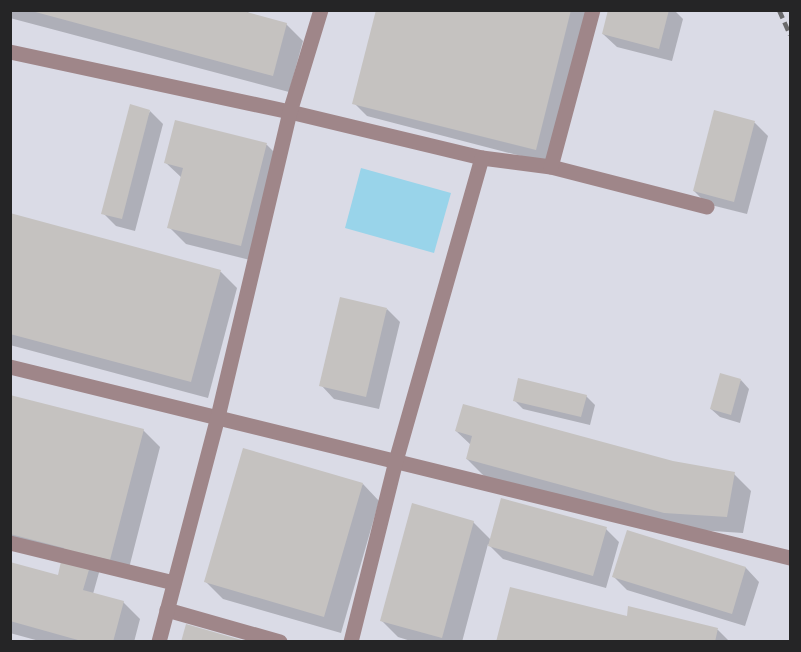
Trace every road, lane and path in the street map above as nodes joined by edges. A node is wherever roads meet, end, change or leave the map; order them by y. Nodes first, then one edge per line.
1 (321, 10) edge
2 (593, 10) edge
3 (10, 52) edge
4 (290, 112) junction
5 (482, 158) junction
6 (551, 167) junction
7 (707, 207) dead end
8 (10, 366) edge
9 (218, 417) junction
10 (396, 461) junction
11 (10, 543) edge
12 (790, 558) edge
13 (174, 583) junction
14 (167, 610) junction
15 (159, 642) edge
16 (280, 642) edge
17 (351, 642) edge

1 - 4 lane
2 - 6 lane
3 - 4 lane
4 - 5 lane
4 - 9 lane
5 - 6 lane
5 - 10 lane
6 - 7 lane
8 - 9 lane
9 - 10 lane
9 - 13 lane
10 - 12 lane
10 - 17 lane
11 - 13 lane
13 - 14 lane
14 - 15 lane
14 - 16 lane

